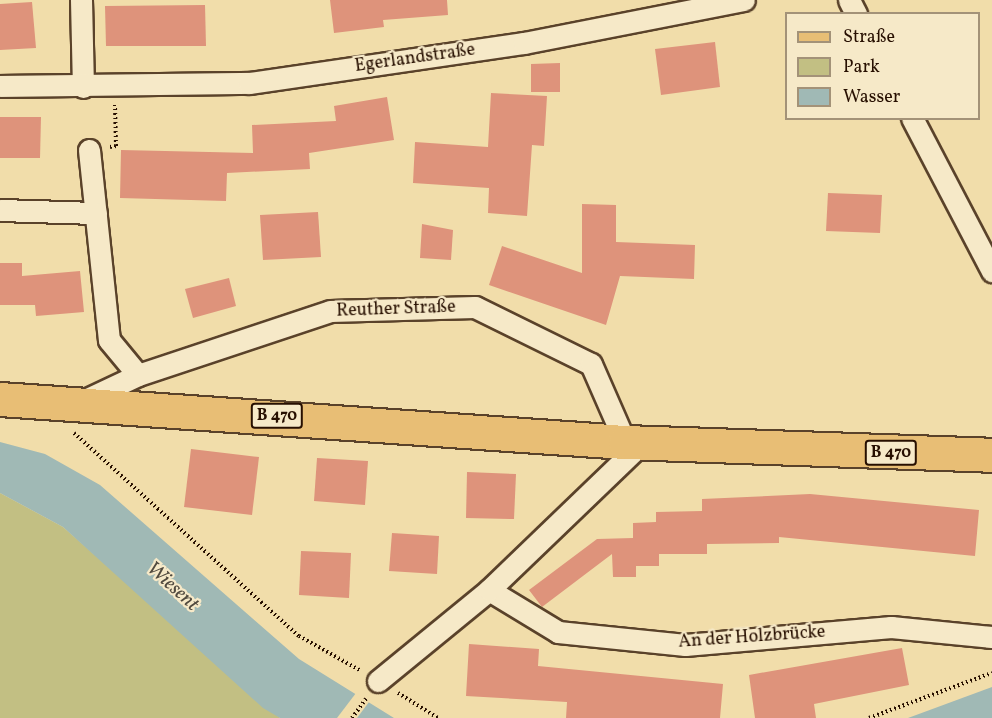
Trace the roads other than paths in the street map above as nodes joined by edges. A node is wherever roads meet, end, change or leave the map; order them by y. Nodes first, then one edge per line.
1 (81, 0) edge
2 (744, 0) edge
3 (0, 86) edge
4 (83, 87) junction
5 (913, 120) edge
6 (89, 150) road end
7 (0, 210) edge
8 (96, 213) junction
9 (992, 272) edge
10 (138, 375) junction
11 (0, 399) edge
12 (77, 416) junction
13 (634, 442) junction
14 (992, 455) edge
15 (489, 590) junction
16 (992, 637) edge
17 (374, 687) road end

1 - 4 street
2 - 4 street, Egerlandstraße
3 - 4 street, Egerlandstraße
5 - 9 street
6 - 8 street
7 - 8 street
8 - 10 street
10 - 12 street, Reuther Straße
10 - 13 street, Reuther Straße
11 - 12 main road, Reuther Straße / B 470
12 - 13 main road, Reuther Straße / B 470
13 - 14 main road, Reuther Straße / B 470
13 - 15 street
15 - 16 street, An der Holzbrücke
15 - 17 street

